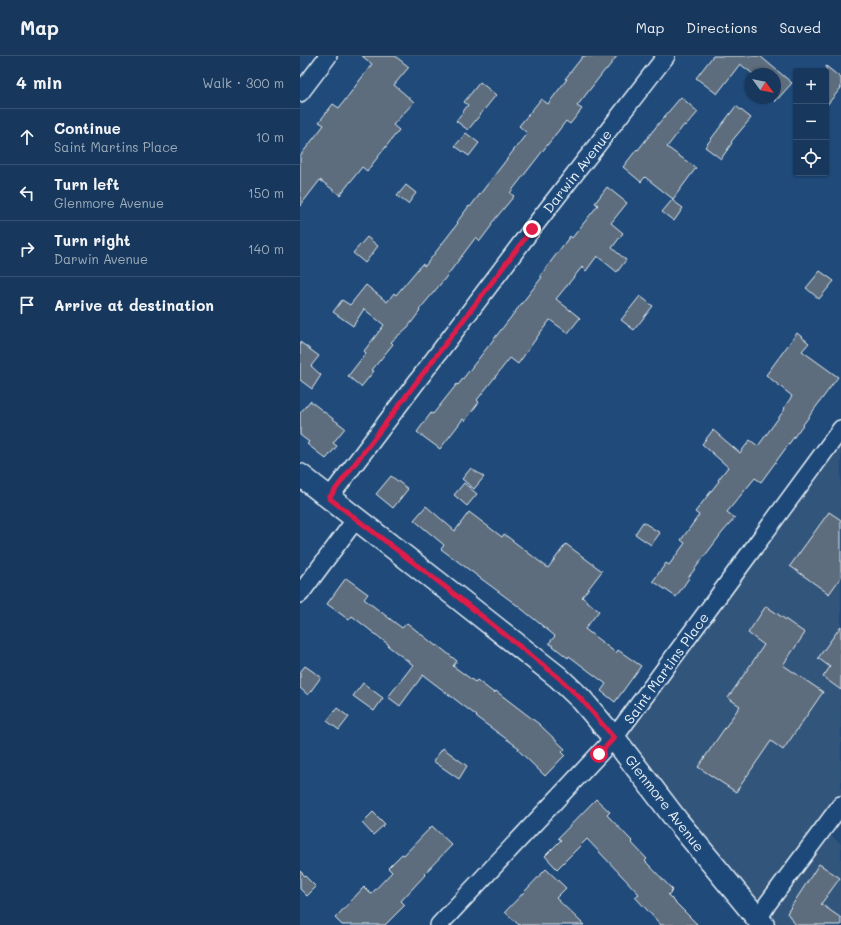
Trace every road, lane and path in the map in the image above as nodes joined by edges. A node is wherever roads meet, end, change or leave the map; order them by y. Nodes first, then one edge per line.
1 (328, 56) edge
2 (666, 56) edge
3 (300, 93) edge
4 (841, 430) edge
5 (300, 475) edge
6 (329, 498) junction
7 (356, 519) junction
8 (300, 594) edge
9 (614, 738) junction
10 (841, 805) edge
11 (760, 922) edge
12 (439, 925) edge

1 - 3 street
2 - 6 street, Darwin Avenue
4 - 9 street, Saint Martins Place
5 - 6 street, Glenmore Avenue
6 - 7 street, Glenmore Avenue
7 - 8 street
7 - 9 street, Glenmore Avenue
9 - 11 street, Glenmore Avenue
9 - 12 street, Saint Martins Place
10 - 11 street

